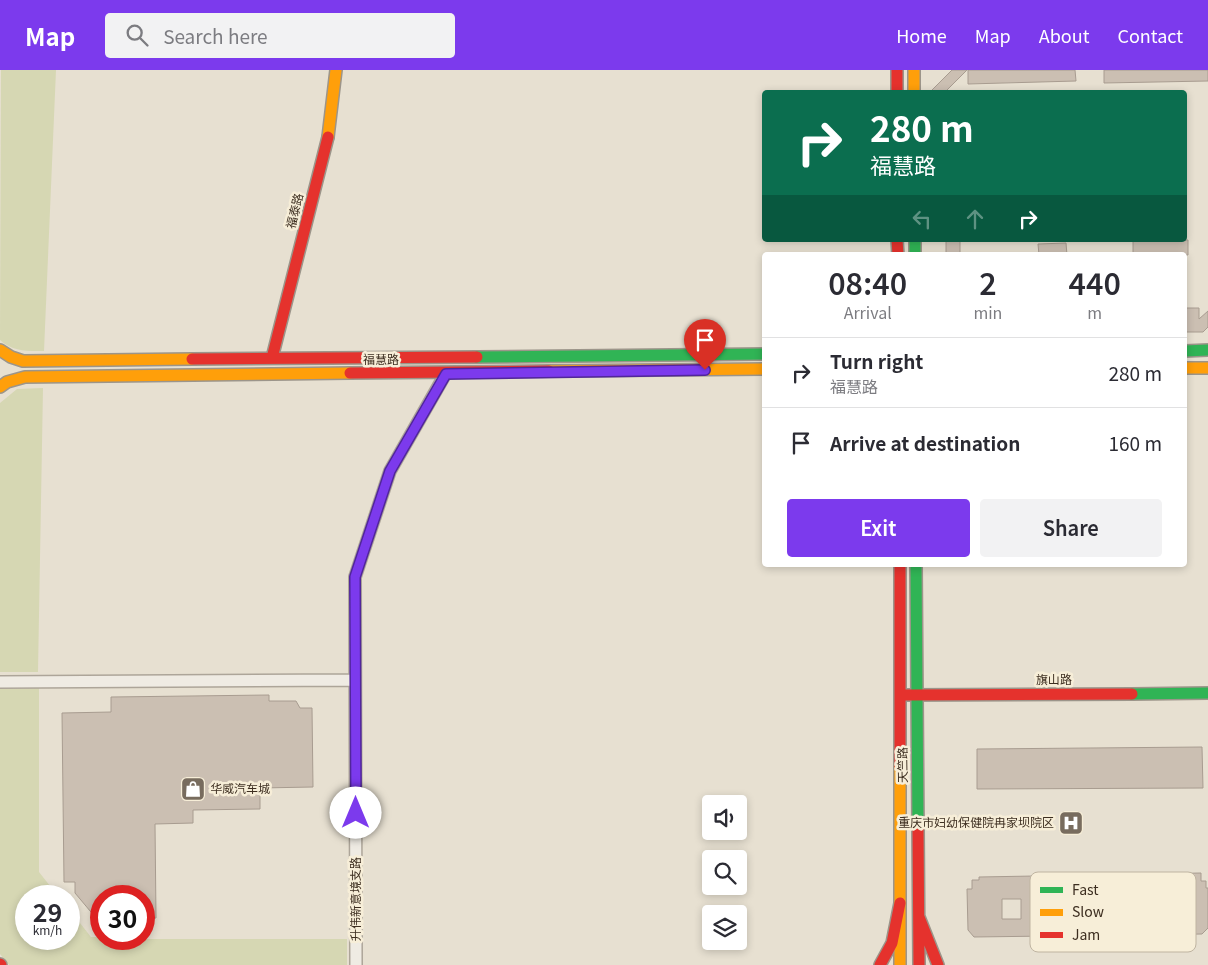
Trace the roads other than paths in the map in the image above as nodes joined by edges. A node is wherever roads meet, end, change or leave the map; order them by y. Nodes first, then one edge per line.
1 (336, 70) edge
2 (897, 70) edge
3 (914, 70) edge
4 (896, 90) edge
5 (914, 90) edge
6 (0, 350) edge
7 (1208, 350) edge
8 (1187, 351) edge
9 (762, 354) edge
10 (272, 358) junction
11 (23, 360) junction
12 (1187, 368) edge
13 (1208, 368) edge
14 (762, 369) edge
15 (446, 374) junction
16 (25, 377) junction
17 (0, 388) edge
18 (900, 567) edge
19 (916, 567) edge
20 (355, 680) junction
21 (0, 682) edge
22 (1208, 693) edge
23 (916, 694) junction
24 (899, 695) junction
25 (900, 903) junction
26 (918, 917) junction
27 (356, 965) edge
28 (880, 965) edge
29 (900, 965) edge
30 (919, 965) edge
31 (938, 965) edge

1 - 10 main road, 福泰路
2 - 4 main road
3 - 5 main road
6 - 11 main road, 福慧路
7 - 8 main road
9 - 10 main road, 福慧路
10 - 11 main road, 福慧路
11 - 16 main road
12 - 13 main road
14 - 15 main road, 福慧路
15 - 16 main road, 福慧路
15 - 20 street, 升伟新意境支路
16 - 17 main road, 福慧路
18 - 24 main road, 天竺路
19 - 23 main road, 天竺路
20 - 21 street
20 - 27 street, 升伟新意境支路
22 - 23 main road, 旗山路
23 - 24 main road, 旗山路
23 - 26 main road, 天竺路
24 - 25 main road, 天竺路
25 - 28 main road
25 - 29 main road, 天竺路
26 - 30 main road, 天竺路
26 - 31 main road

